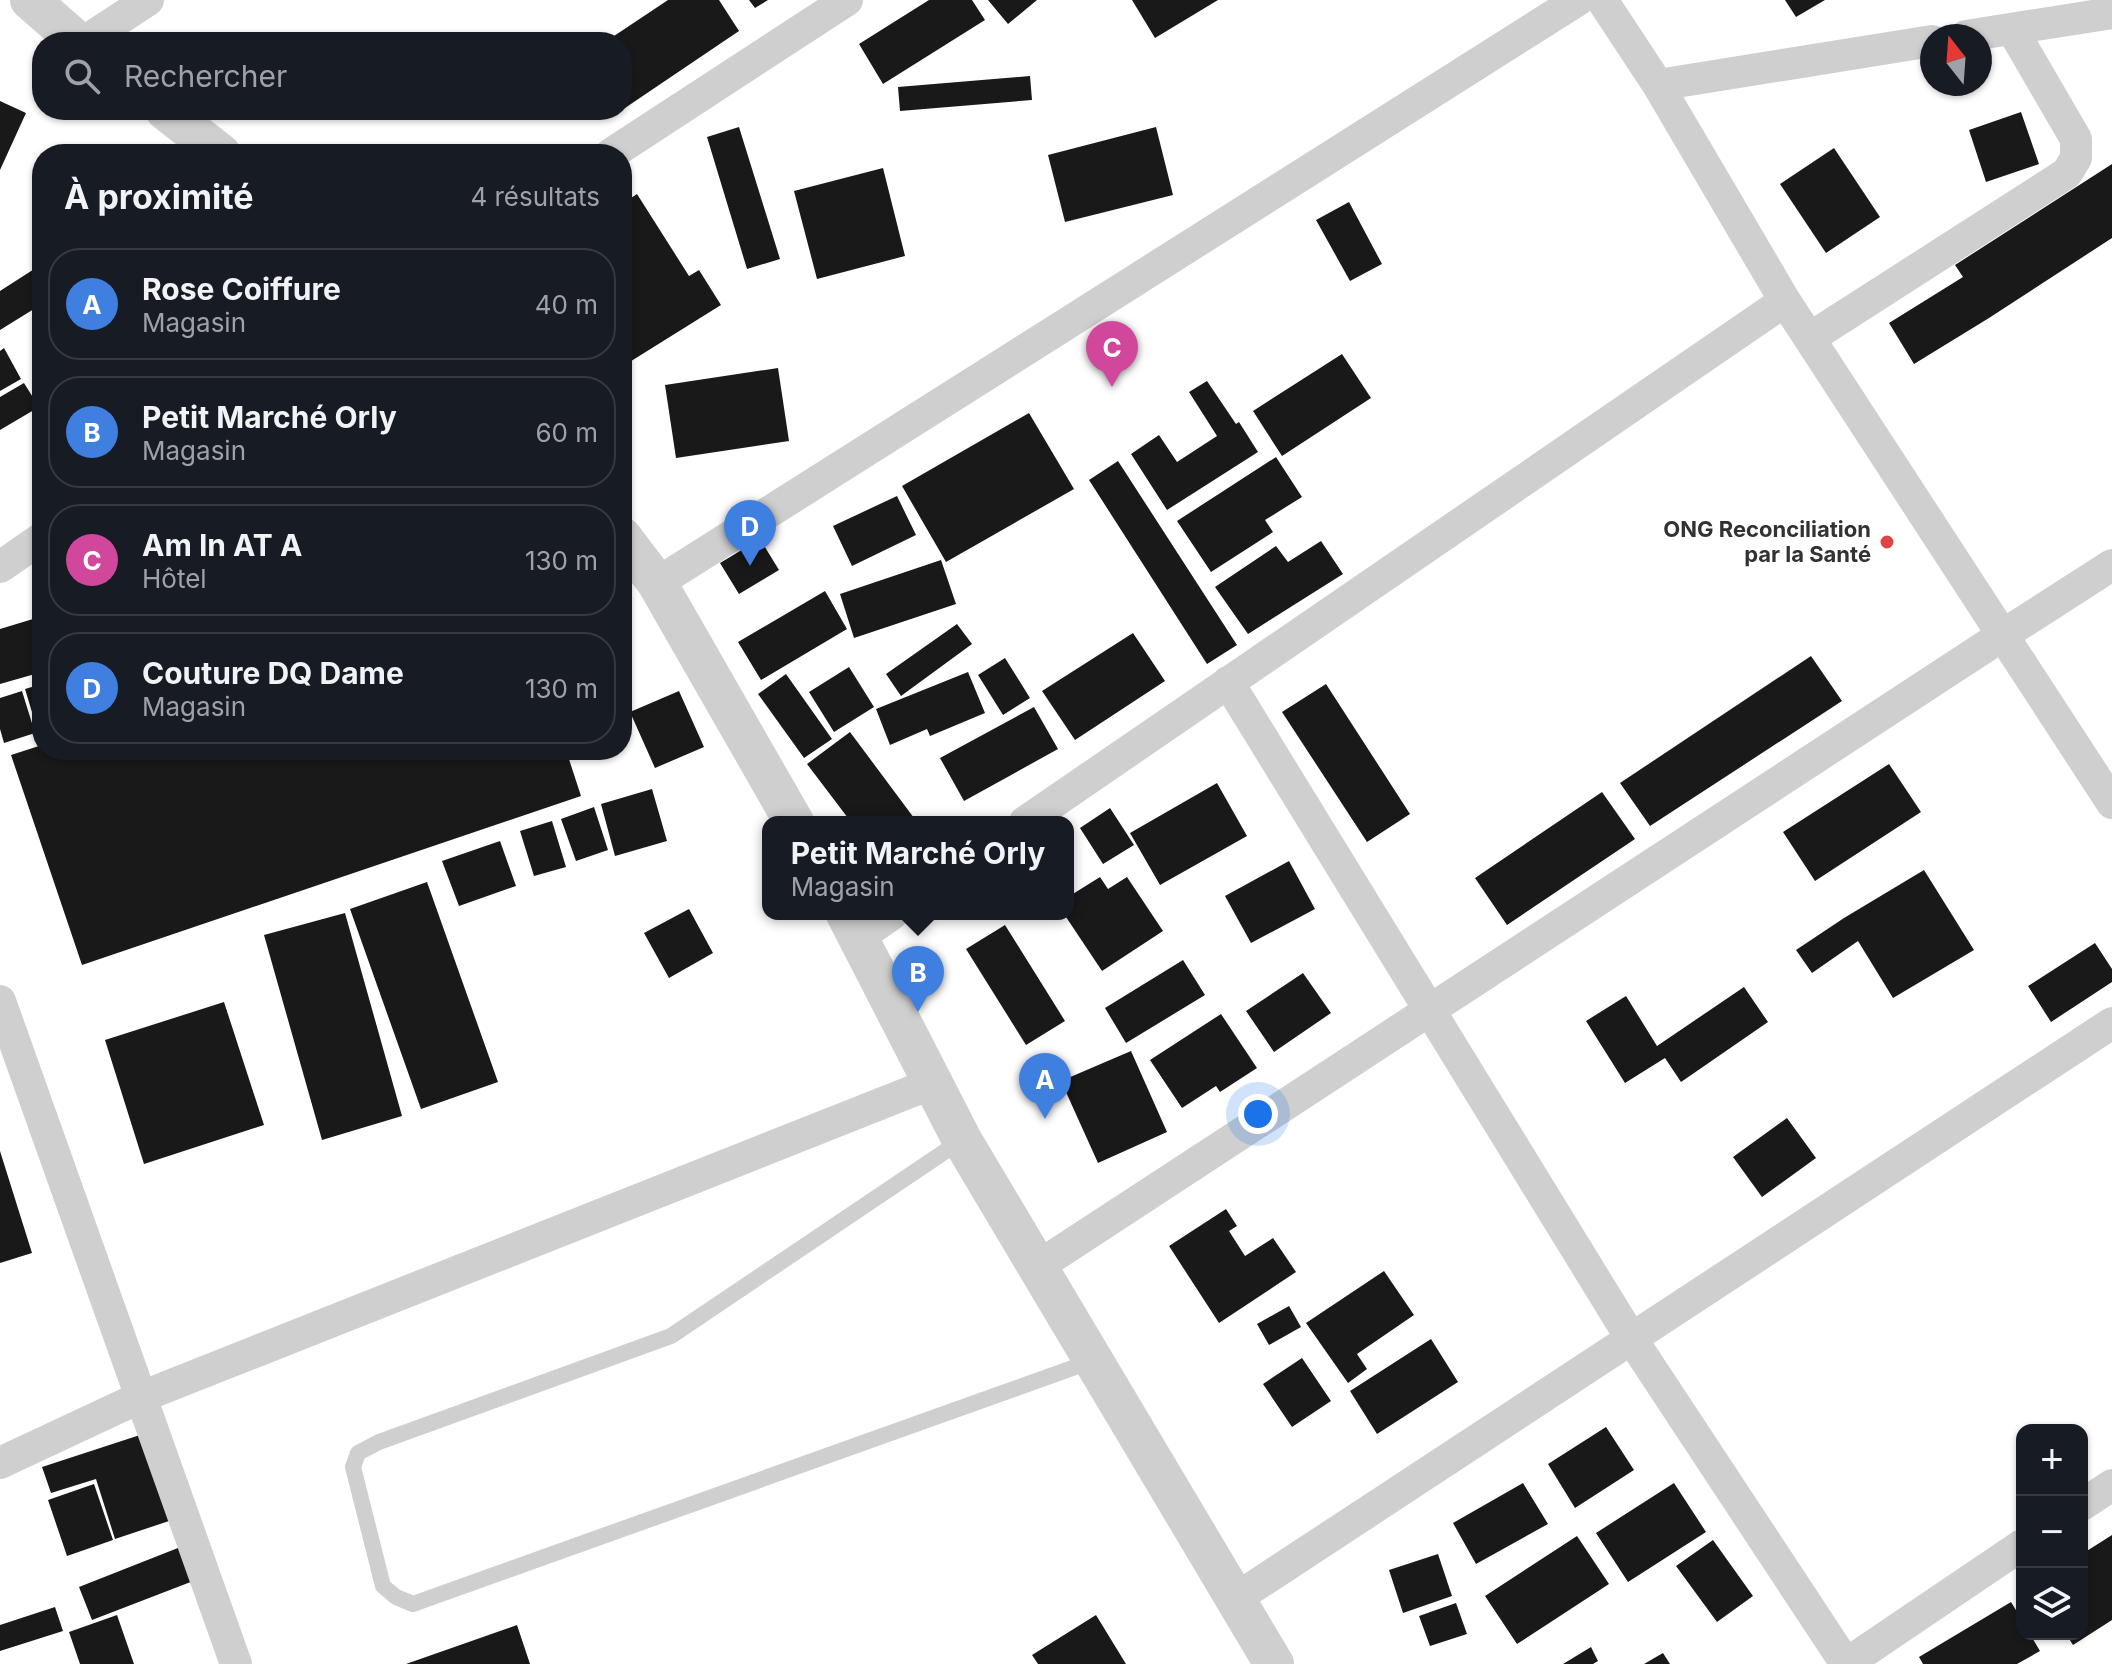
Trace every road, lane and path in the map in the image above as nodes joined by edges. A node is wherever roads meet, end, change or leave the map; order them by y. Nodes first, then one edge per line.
1 (30, 0) edge
2 (148, 0) edge
3 (847, 0) edge
4 (1578, 0) edge
5 (1602, 0) edge
6 (2112, 13) edge
7 (2012, 29) junction
8 (67, 32) edge
9 (99, 32) edge
10 (1992, 32) edge
11 (1920, 43) edge
12 (1658, 85) junction
13 (178, 120) edge
14 (208, 144) edge
15 (626, 144) edge
16 (1785, 301) junction
17 (1810, 338) junction
18 (32, 545) edge
19 (632, 550) edge
20 (2112, 565) edge
21 (0, 567) edge
22 (657, 583) junction
23 (2003, 635) junction
24 (1228, 682) junction
25 (2112, 803) edge
26 (791, 816) edge
27 (1034, 816) edge
28 (852, 925) edge
29 (0, 1001) edge
30 (1430, 1011) junction
31 (2112, 1023) edge
32 (933, 1083) junction
33 (962, 1140) junction
34 (1037, 1267) junction
35 (1631, 1338) junction
36 (1093, 1361) junction
37 (141, 1397) junction
38 (0, 1463) edge
39 (2112, 1485) edge
40 (2088, 1501) edge
41 (2016, 1549) edge
42 (1235, 1599) junction
43 (236, 1664) edge
44 (1274, 1664) edge

1 - 8 street
2 - 9 street
3 - 15 street
4 - 22 street
5 - 12 street
6 - 7 street
7 - 10 street
7 - 17 street
11 - 12 street
12 - 16 street
13 - 14 street
16 - 17 street
16 - 24 street
17 - 23 street
18 - 21 street
19 - 22 street
20 - 23 street
22 - 26 street
23 - 25 street
23 - 30 street
24 - 27 street
24 - 30 street
28 - 32 street
29 - 37 street
30 - 34 street
30 - 35 street
31 - 35 street
32 - 33 street
32 - 37 street
33 - 34 street
33 - 36 lane
34 - 36 street
35 - 41 street
35 - 42 street
36 - 42 street
37 - 38 street
37 - 43 street
39 - 40 street
42 - 44 street

